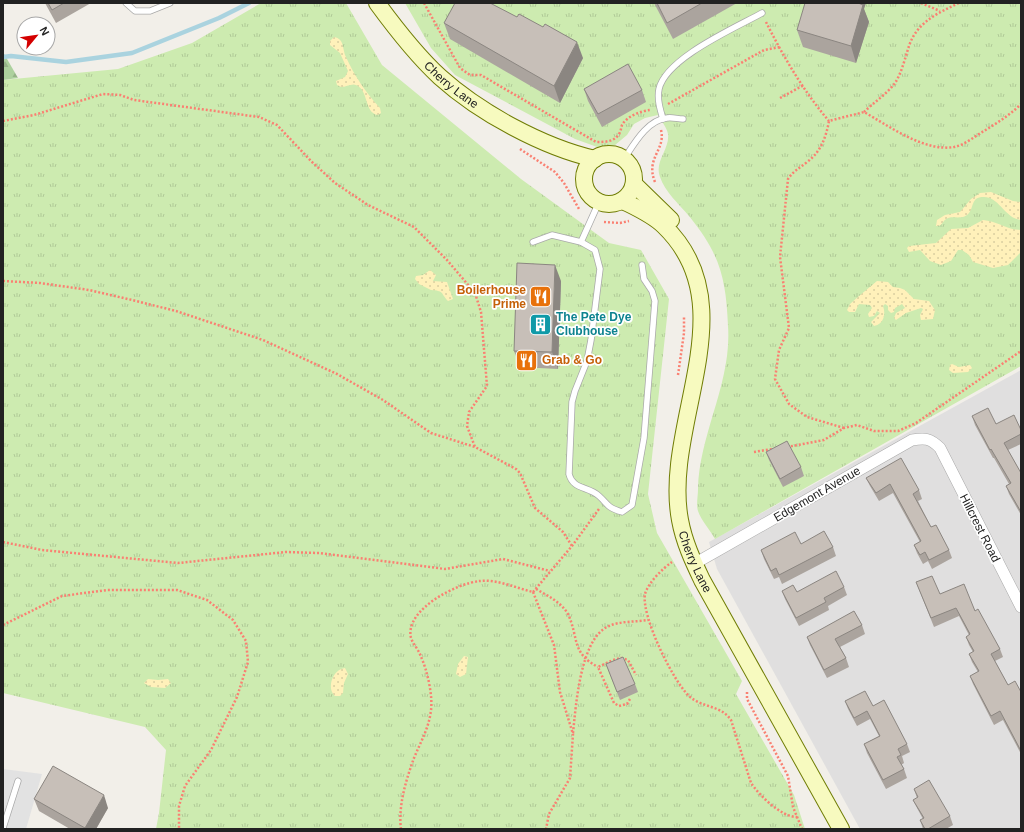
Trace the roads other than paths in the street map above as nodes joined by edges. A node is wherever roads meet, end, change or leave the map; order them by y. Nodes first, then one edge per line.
1 (126, 3) edge
2 (170, 3) edge
3 (377, 3) edge
4 (762, 13) road end
5 (663, 119) junction
6 (683, 119) dead end
7 (544, 143) junction
8 (595, 159) junction
9 (624, 159) junction
10 (585, 176) junction
11 (634, 184) junction
12 (623, 201) junction
13 (599, 202) junction
14 (533, 242) dead end
15 (581, 242) junction
16 (692, 263) junction
17 (642, 265) dead end
18 (940, 448) joint
19 (694, 564) junction
20 (1021, 607) edge
21 (18, 781) dead end
22 (3, 828) edge
23 (841, 829) edge

1 - 2 lane
3 - 7 street, Cherry Lane
4 - 5 lane
5 - 6 lane
5 - 9 lane
7 - 8 street, Cherry Lane
7 - 10 street, Cherry Lane
8 - 9 street
8 - 10 street
9 - 11 street
10 - 13 street
11 - 12 street
11 - 16 street, Cherry Lane
12 - 13 street
12 - 16 street, Cherry Lane
13 - 15 lane
14 - 15 lane
15 - 17 lane
16 - 19 street, Cherry Lane
18 - 19 street, Edgemont Avenue
18 - 20 street, Hillcrest Road
19 - 23 street, Cherry Lane
21 - 22 lane

